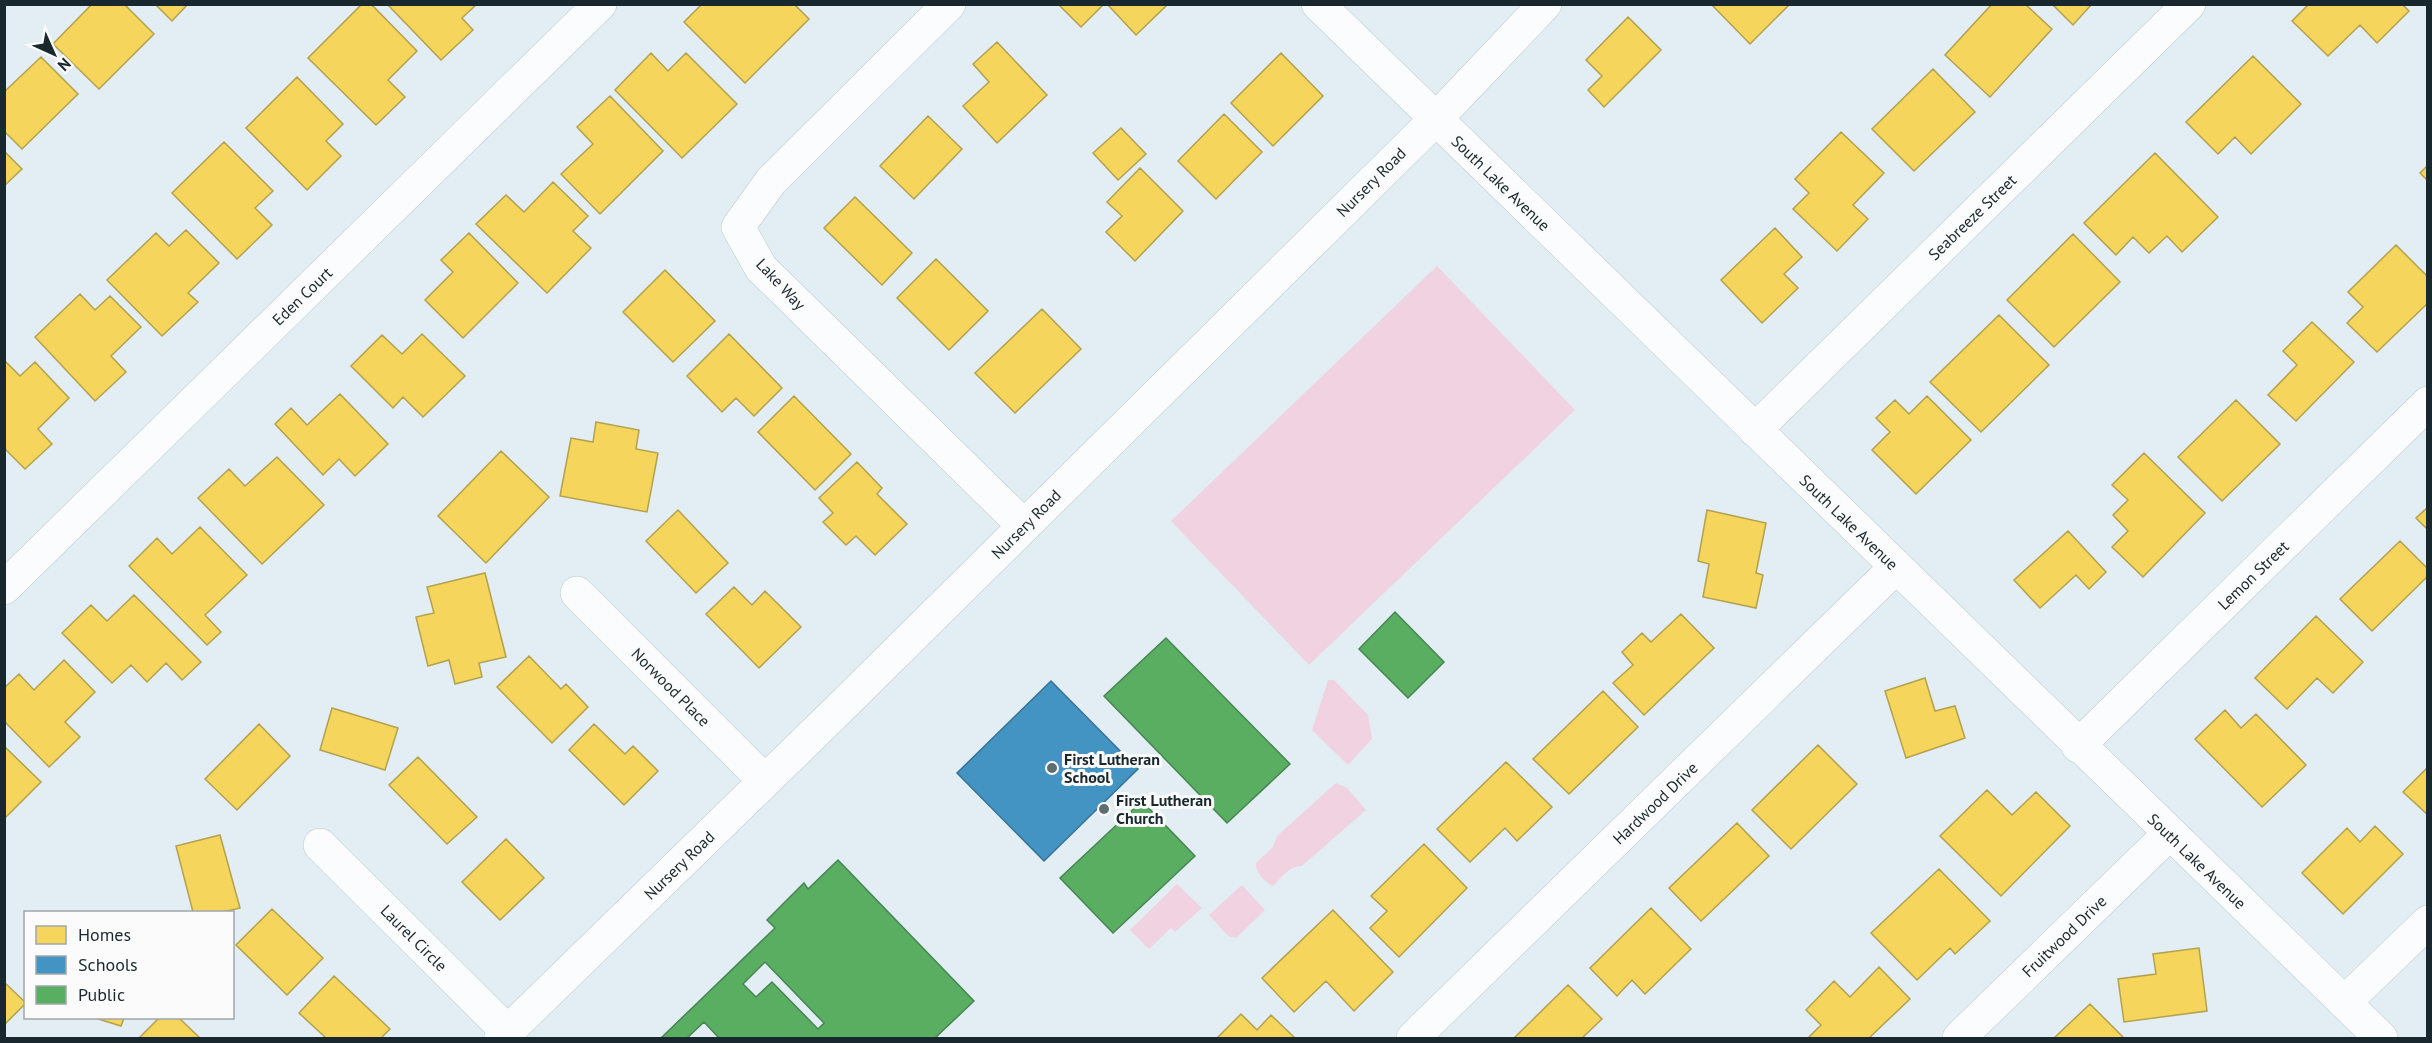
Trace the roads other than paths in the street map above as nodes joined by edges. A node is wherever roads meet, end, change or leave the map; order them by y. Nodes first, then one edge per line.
1 (600, 4) edge
2 (950, 4) edge
3 (1318, 4) edge
4 (1545, 4) edge
5 (2189, 4) edge
6 (1436, 119) junction
7 (2427, 404) edge
8 (1755, 430) junction
9 (1024, 526) junction
10 (1896, 567) junction
11 (4, 588) edge
12 (577, 593) dead end
13 (2078, 746) junction
14 (765, 781) junction
15 (2169, 834) junction
16 (320, 845) dead end
17 (2427, 922) edge
18 (2345, 1002) junction
19 (505, 1035) edge
20 (1413, 1038) edge
21 (1959, 1038) edge
22 (2381, 1038) edge

1 - 11 street, Eden Court
2 - 9 street, Lake Way
3 - 6 street, South Lake Avenue
4 - 6 street, Nursery Road
5 - 8 street, Seabreeze Street
6 - 8 street, South Lake Avenue
6 - 9 street, Nursery Road
7 - 13 street, Lemon Street
8 - 10 street, South Lake Avenue
9 - 14 street, Nursery Road
10 - 13 street, South Lake Avenue
10 - 20 street, Hardwood Drive
12 - 14 street, Norwood Place
13 - 15 street, South Lake Avenue
14 - 19 street, Nursery Road
15 - 18 street, South Lake Avenue
15 - 21 street, Fruitwood Drive
16 - 19 street, Laurel Circle
17 - 18 street
18 - 22 street, South Lake Avenue

